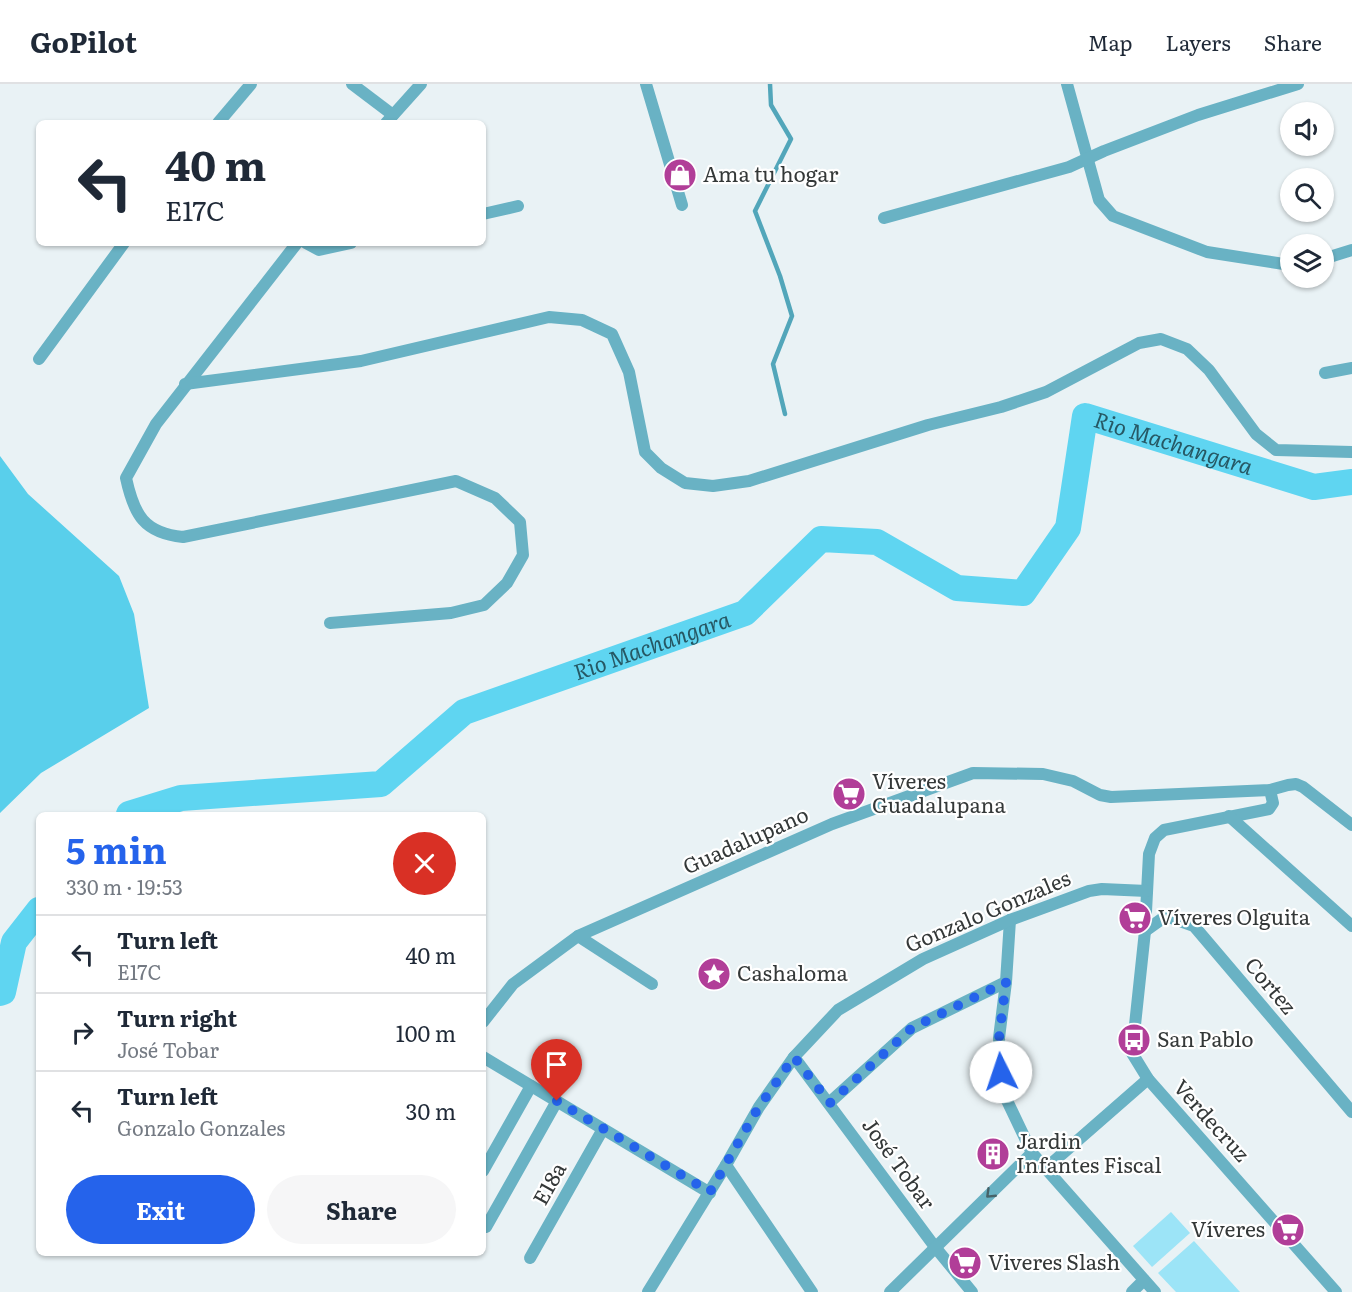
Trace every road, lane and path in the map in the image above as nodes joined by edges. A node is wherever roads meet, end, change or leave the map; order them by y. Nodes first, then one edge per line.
1 (251, 84) edge
2 (352, 84) edge
3 (421, 84) edge
4 (646, 84) edge
5 (1067, 84) edge
6 (1298, 84) edge
7 (389, 119) edge
8 (221, 120) edge
9 (1088, 160) junction
10 (518, 206) dead end
11 (682, 206) dead end
12 (486, 213) edge
13 (884, 218) dead end
14 (122, 246) edge
15 (295, 246) edge
16 (311, 246) edge
17 (337, 246) edge
18 (1352, 250) edge
19 (1334, 256) edge
20 (1280, 263) edge
21 (39, 359) dead end
22 (1352, 368) edge
23 (1325, 373) dead end
24 (185, 384) junction
25 (1352, 452) edge
26 (330, 623) dead end
27 (1270, 790) junction
28 (1229, 816) junction
29 (1352, 825) edge
30 (1147, 891) junction
31 (1010, 920) junction
32 (1352, 926) edge
33 (1145, 931) junction
34 (578, 936) junction
35 (1006, 982) junction
36 (652, 984) dead end
37 (486, 1018) edge
38 (794, 1057) junction
39 (486, 1059) edge
40 (1148, 1079) junction
41 (531, 1086) junction
42 (557, 1101) junction
43 (830, 1103) junction
44 (1352, 1112) edge
45 (603, 1129) junction
46 (1032, 1153) junction
47 (486, 1166) edge
48 (726, 1166) junction
49 (1045, 1170) junction
50 (710, 1192) junction
51 (486, 1227) dead end
52 (935, 1247) junction
53 (530, 1258) dead end
54 (1144, 1280) junction
55 (648, 1292) edge
56 (812, 1292) edge
57 (890, 1292) edge
58 (972, 1292) edge
59 (1132, 1292) edge
60 (1155, 1292) edge
61 (1336, 1292) edge

1 - 8 street
2 - 7 street
3 - 7 street
4 - 11 street
5 - 9 street
6 - 9 street
9 - 13 street
9 - 20 street
10 - 12 street
14 - 21 street
15 - 24 street
16 - 17 street
18 - 19 street
22 - 23 street
24 - 25 street
24 - 26 street
27 - 28 street
27 - 29 street, Guadalupano
27 - 34 street, Guadalupano
28 - 30 street, Verdecruz
28 - 32 street
30 - 31 street, Gonzalo Gonzales
30 - 33 street, Verdecruz
31 - 35 street
31 - 38 street, Gonzalo Gonzales
33 - 40 street, Verdecruz
33 - 44 street, Cortez
34 - 36 street
34 - 37 street, Guadalupano
35 - 43 street
35 - 46 street
38 - 43 street, José Tobar
38 - 48 street, Gonzalo Gonzales
39 - 41 street
40 - 49 street
40 - 61 street, Verdecruz
41 - 42 street
41 - 47 street
42 - 45 street
42 - 51 street
43 - 52 street, José Tobar
45 - 50 street
45 - 53 street, E18a
46 - 49 street
46 -> 52 street
48 - 50 street, Gonzalo Gonzales
48 - 56 street
49 - 54 street
50 - 55 street, Gonzalo Gonzales
52 - 57 street
52 - 58 street, José Tobar
54 - 59 street
54 - 60 street

